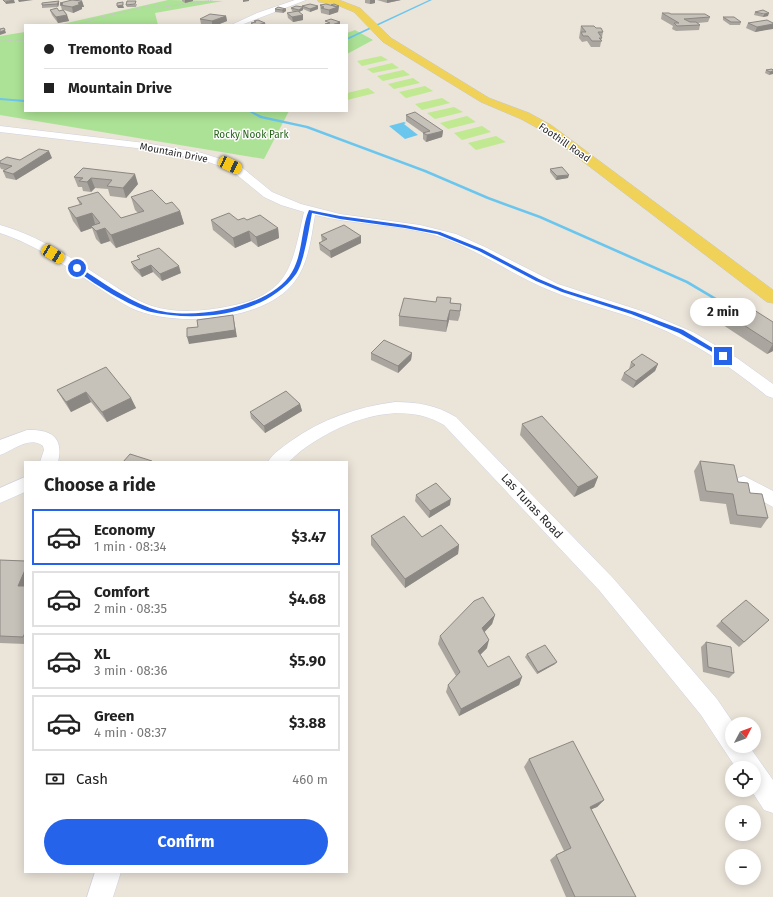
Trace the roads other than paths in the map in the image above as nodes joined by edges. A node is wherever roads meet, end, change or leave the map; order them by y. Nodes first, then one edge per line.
1 (302, 0) edge
2 (322, 0) edge
3 (237, 24) edge
4 (0, 129) edge
5 (310, 211) junction
6 (0, 229) edge
7 (773, 298) edge
8 (773, 392) edge
9 (0, 448) edge
10 (49, 461) edge
11 (278, 461) edge
12 (24, 484) edge
13 (744, 484) edge
14 (0, 496) edge
15 (773, 500) edge
16 (725, 731) edge
17 (761, 783) edge
18 (773, 801) edge
19 (108, 873) edge
20 (100, 897) edge

1 - 3 street
2 - 7 main road, Foothill Road
4 - 5 street, Mountain Drive
5 - 6 street
5 - 8 street, Mountain Drive
9 - 10 street
11 - 16 street, Las Tunas Road
12 - 14 street
13 - 15 street
17 - 18 street
19 - 20 street

